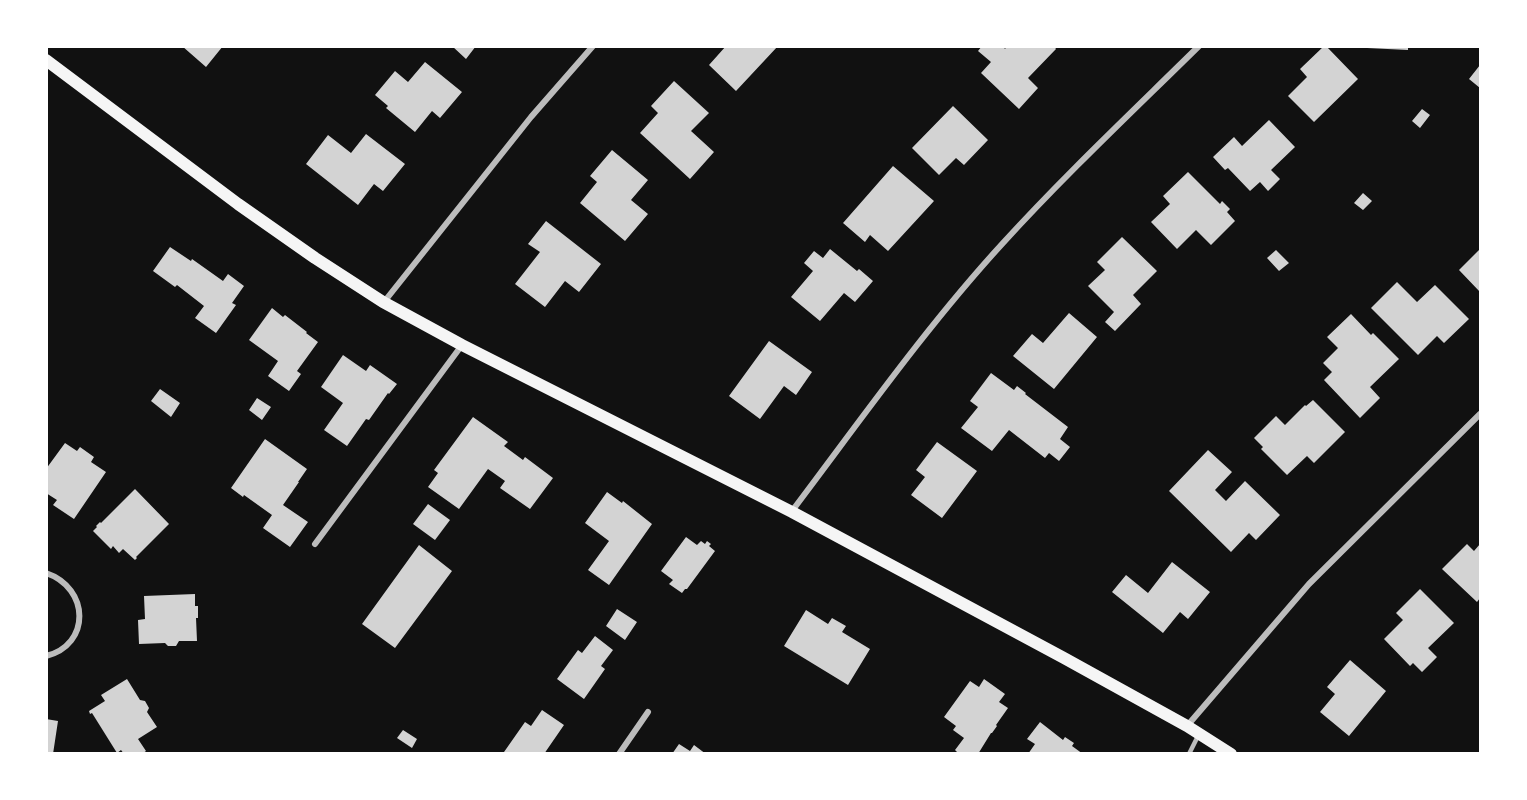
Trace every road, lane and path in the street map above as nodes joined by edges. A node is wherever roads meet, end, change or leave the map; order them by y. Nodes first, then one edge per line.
1 (593, 46) edge
2 (1198, 46) edge
3 (46, 60) edge
4 (383, 302) junction
5 (462, 345) junction
6 (1480, 414) edge
7 (792, 512) junction
8 (315, 544) dead end
9 (46, 573) edge
10 (46, 656) edge
11 (648, 712) dead end
12 (1187, 726) junction
13 (1199, 734) junction
14 (619, 753) edge
15 (1189, 753) edge
16 (1231, 753) edge

1 - 4 street
2 - 7 street
3 - 4 main road
4 - 5 main road
5 - 7 main road
5 - 8 street
6 - 12 street
7 - 12 main road
9 - 10 street
11 - 14 street
12 - 13 main road
13 - 15 lane
13 - 16 main road

